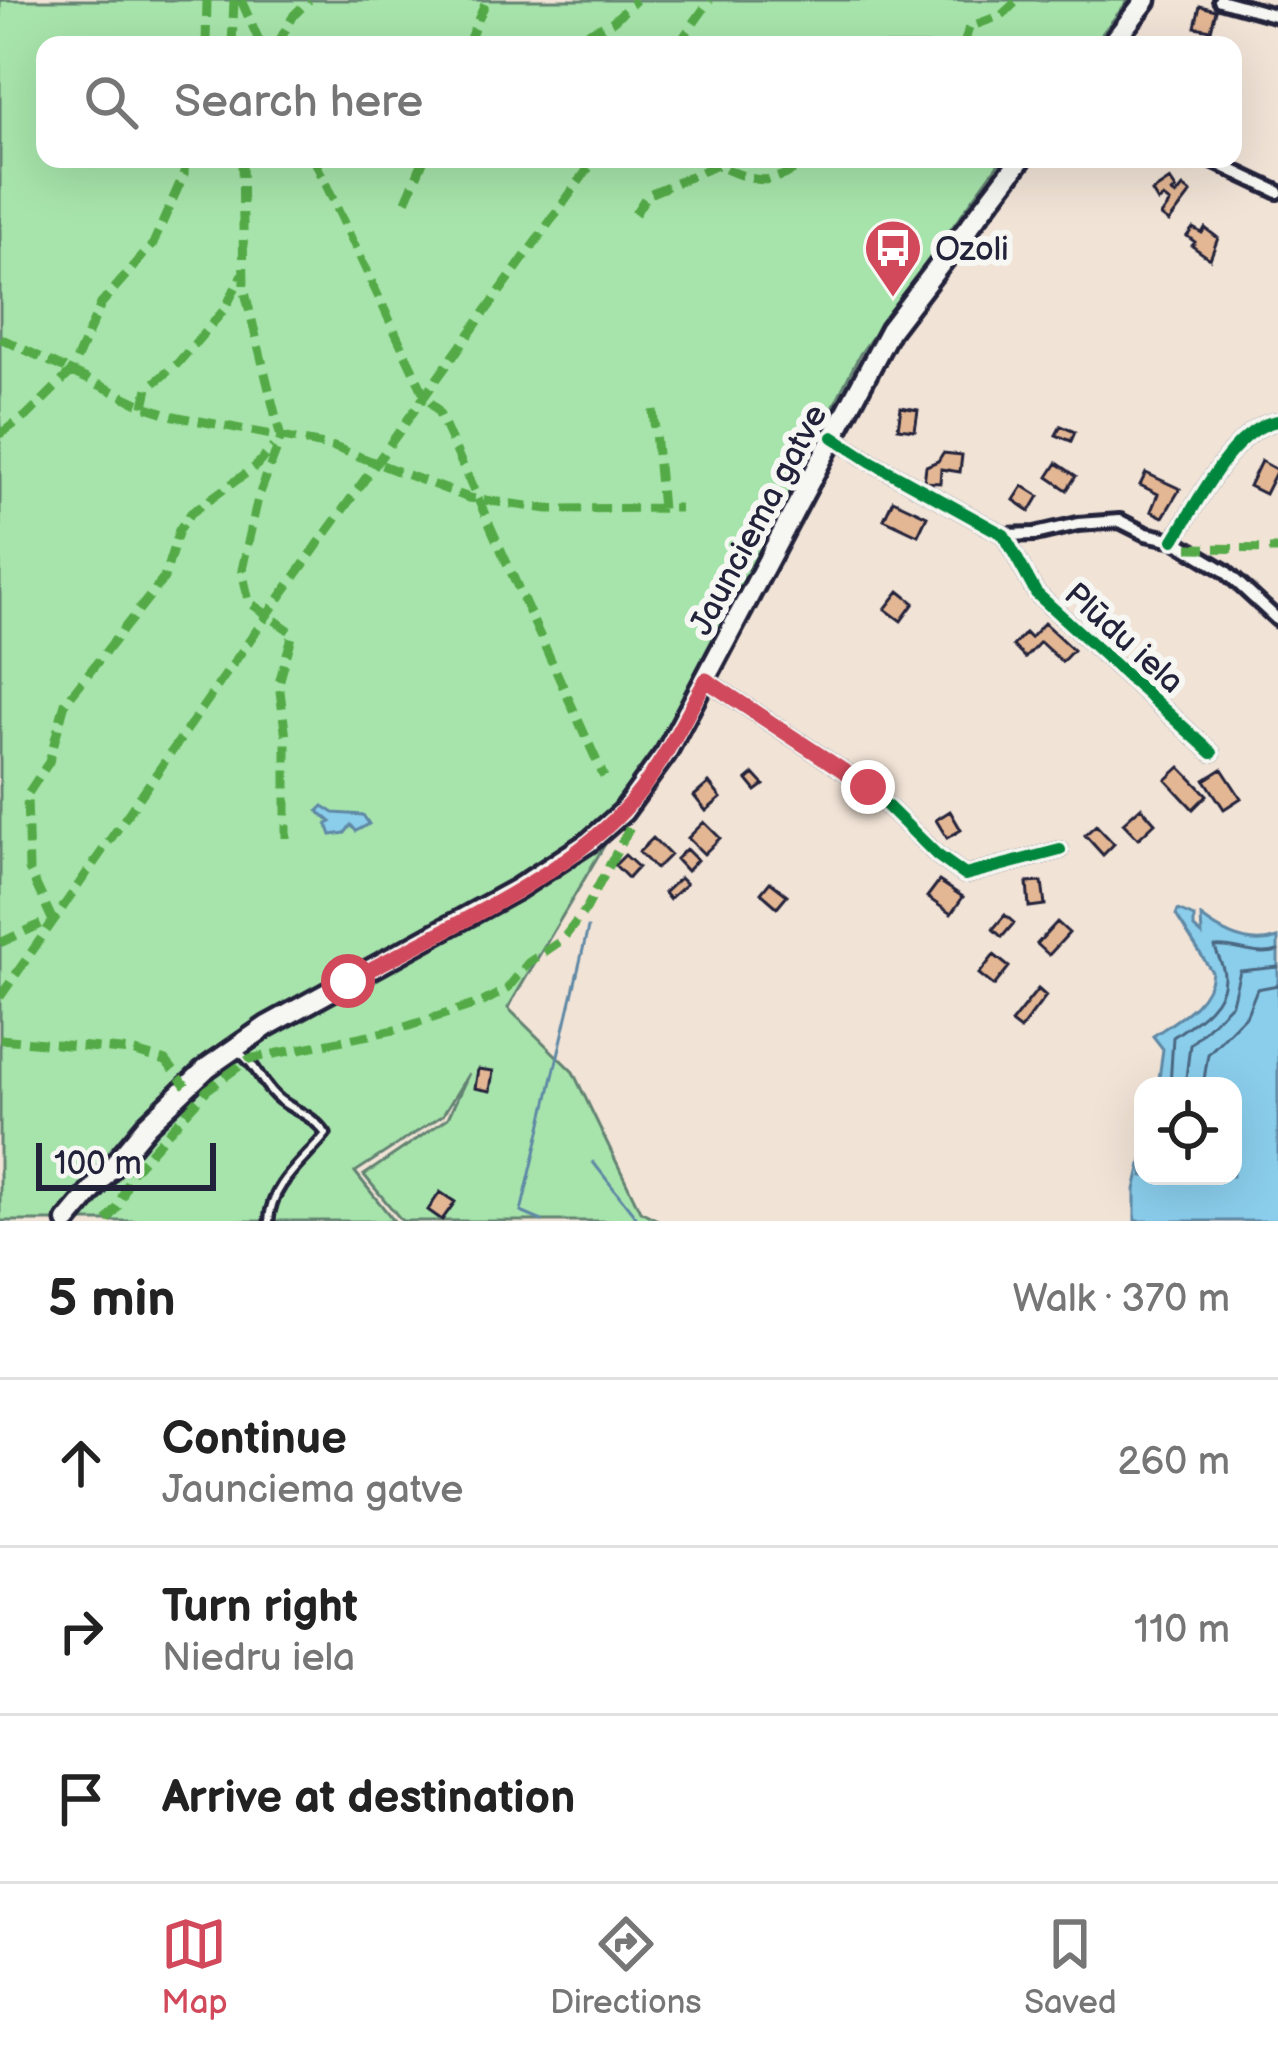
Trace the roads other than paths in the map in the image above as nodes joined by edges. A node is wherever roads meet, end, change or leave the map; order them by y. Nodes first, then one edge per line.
1 (1146, 0) edge
2 (1220, 0) edge
3 (1278, 16) edge
4 (1118, 36) edge
5 (1014, 168) edge
6 (1227, 168) edge
7 (1278, 192) edge
8 (1278, 421) edge
9 (833, 437) junction
10 (1004, 535) junction
11 (1174, 540) junction
12 (1278, 620) edge
13 (706, 680) junction
14 (1212, 753) dead end
15 (1060, 850) dead end
16 (232, 1048) junction
17 (67, 1221) edge
18 (269, 1221) edge

1 - 4 main road
2 - 3 street
5 - 9 main road, Jaunciema gatve
6 - 7 street
8 - 11 street
9 - 10 street
9 - 13 main road, Jaunciema gatve
10 - 11 street
10 - 14 street, Plūdu iela
11 - 12 street
13 - 15 street
13 - 16 main road, Jaunciema gatve
16 - 17 main road, Jaunciema gatve
16 - 18 lane

